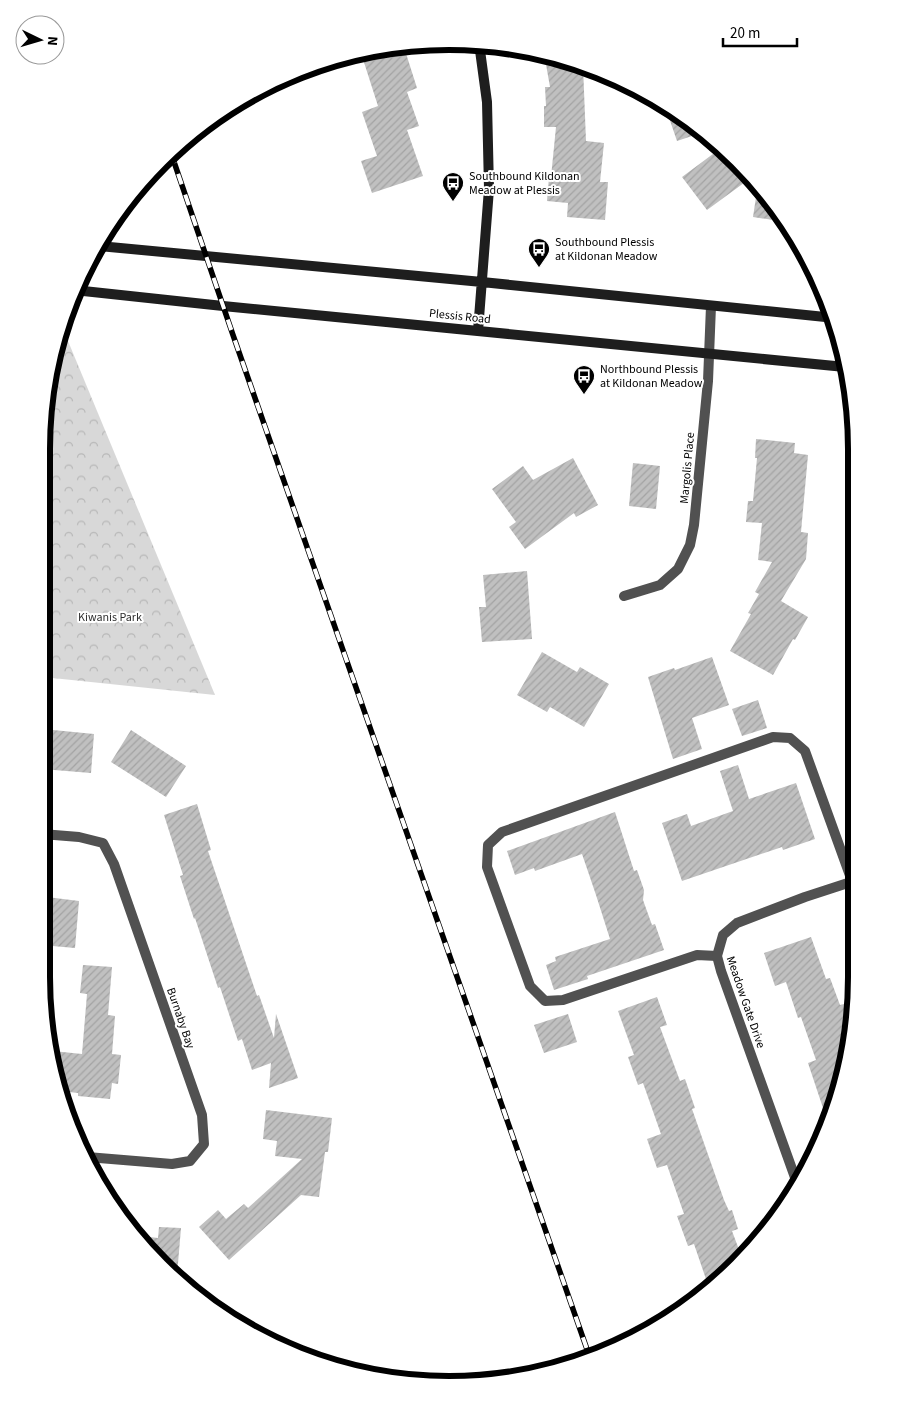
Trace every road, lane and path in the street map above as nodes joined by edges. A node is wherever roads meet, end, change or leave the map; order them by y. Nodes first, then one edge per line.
1 (481, 51) edge
2 (105, 247) edge
3 (482, 282) junction
4 (82, 291) edge
5 (711, 306) junction
6 (826, 317) edge
7 (478, 330) junction
8 (708, 353) junction
9 (839, 366) edge
10 (624, 596) dead end
11 (50, 835) edge
12 (848, 867) edge
13 (848, 883) edge
14 (717, 956) junction
15 (93, 1158) edge
16 (795, 1177) edge

1 - 3 main road
2 - 3 main road
3 - 5 main road
3 - 7 main road
4 - 7 main road, Plessis Road
5 - 6 main road
5 - 8 street, Margolis Place
7 - 8 main road, Plessis Road
8 - 9 main road, Plessis Road
8 - 10 street, Margolis Place
11 - 15 street, Burnaby Bay
12 - 14 street
13 - 14 street, Meadow Gate Drive
14 - 16 street, Meadow Gate Drive

